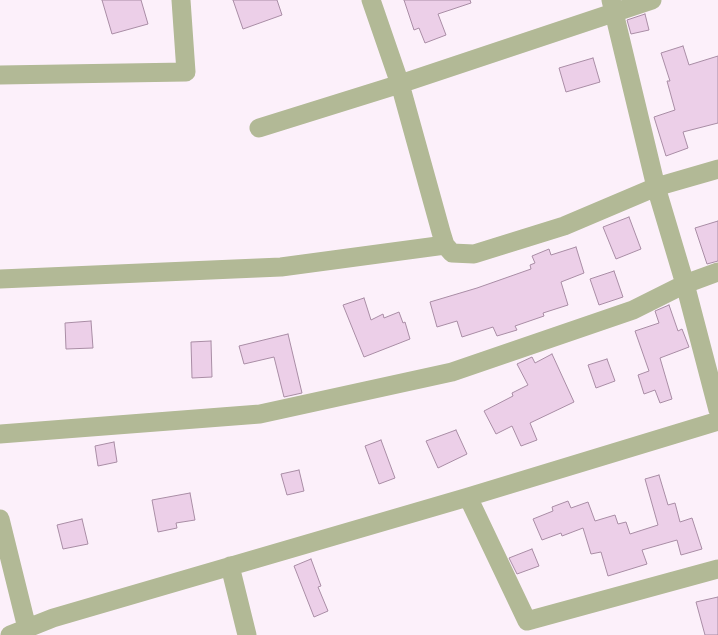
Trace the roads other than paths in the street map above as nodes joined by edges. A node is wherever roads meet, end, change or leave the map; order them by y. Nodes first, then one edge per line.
1 (181, 0) edge
2 (371, 0) edge
3 (652, 0) edge
4 (613, 6) edge
5 (0, 75) edge
6 (400, 84) junction
7 (259, 128) dead end
8 (718, 169) edge
9 (656, 187) junction
10 (445, 245) junction
11 (718, 272) edge
12 (0, 279) edge
13 (685, 284) junction
14 (718, 410) edge
15 (718, 421) edge
16 (0, 434) edge
17 (468, 497) junction
18 (0, 519) edge
19 (230, 566) junction
20 (718, 569) edge
21 (18, 632) edge
22 (247, 635) edge

1 - 5 street
2 - 6 street
3 - 4 street
4 - 6 street
4 - 9 street
6 - 7 street
6 - 10 street
8 - 9 street
9 - 10 street
9 - 13 street
10 - 12 street
11 - 13 street
13 - 14 street
13 - 16 street
15 - 17 street
17 - 19 street
17 - 20 street
18 - 21 street
19 - 21 street
19 - 22 street

